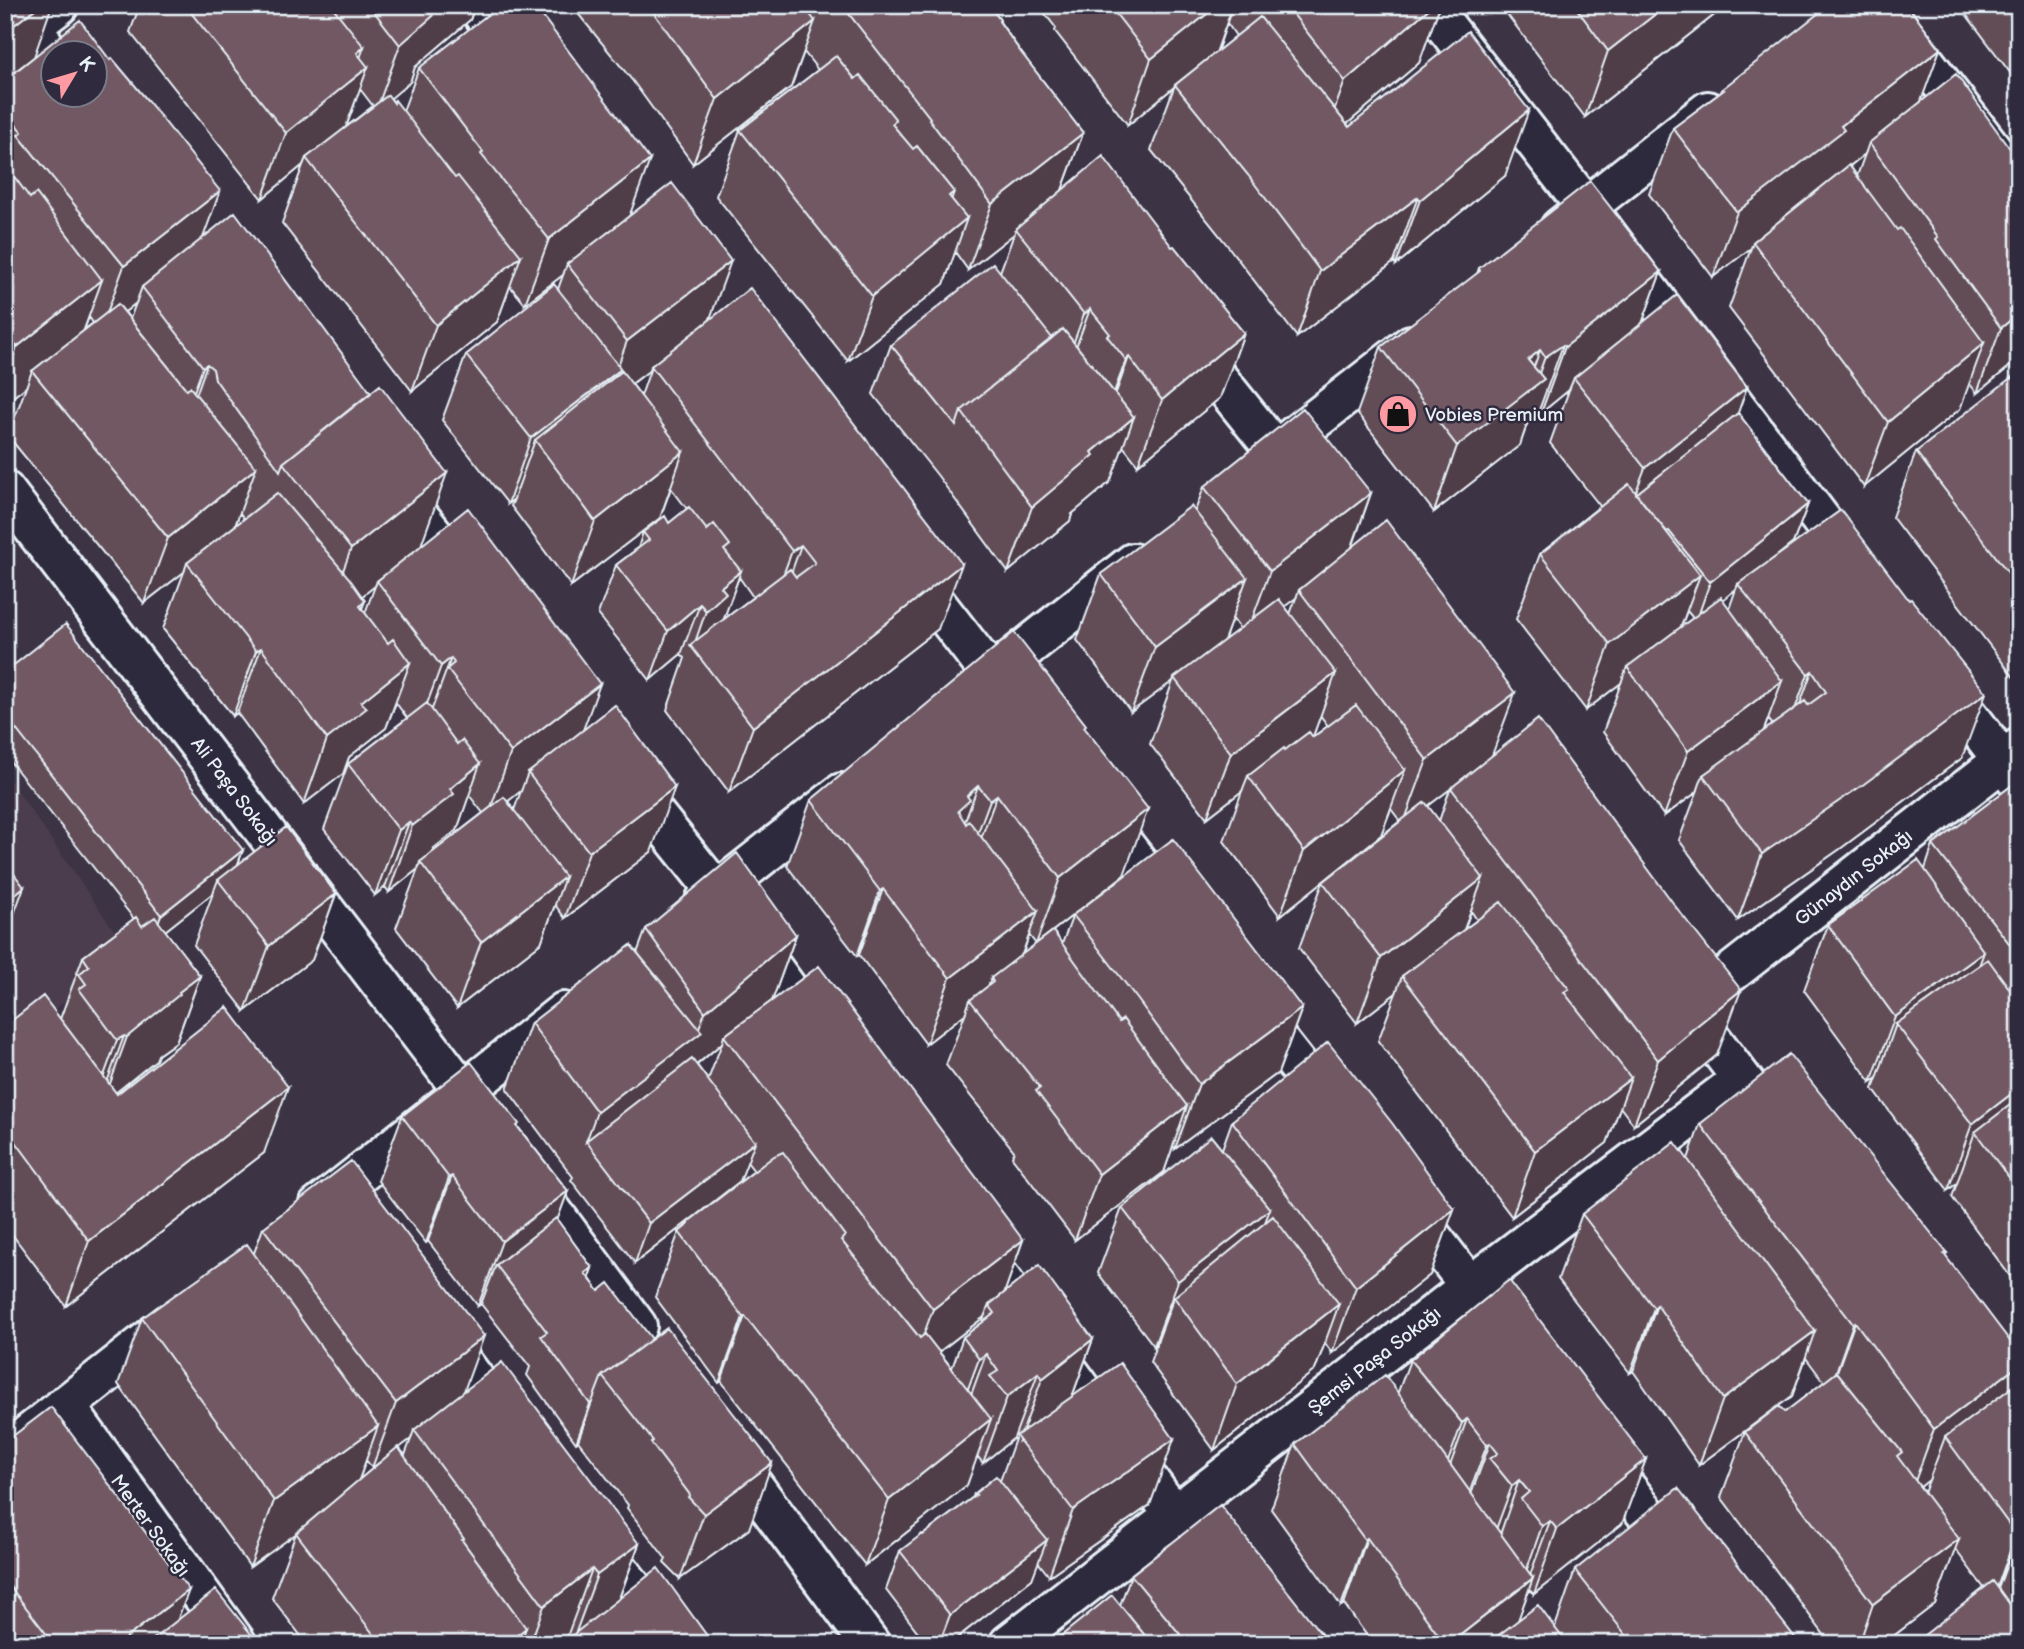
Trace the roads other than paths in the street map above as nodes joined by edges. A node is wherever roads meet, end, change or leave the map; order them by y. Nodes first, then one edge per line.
1 (476, 5) edge
2 (1429, 5) edge
3 (1881, 5) edge
4 (536, 82) edge
5 (1736, 89) edge
6 (2019, 184) edge
7 (1586, 207) junction
8 (1533, 249) edge
9 (1171, 320) edge
10 (1437, 325) edge
11 (1276, 450) junction
12 (370, 455) edge
13 (1243, 476) edge
14 (5, 491) edge
15 (1309, 495) edge
16 (890, 544) edge
17 (1156, 546) edge
18 (1877, 595) edge
19 (483, 597) edge
20 (1927, 661) edge
21 (991, 676) junction
22 (958, 702) edge
23 (1026, 719) edge
24 (604, 750) edge
25 (2013, 763) edge
26 (870, 771) edge
27 (1077, 785) edge
28 (717, 892) junction
29 (684, 918) edge
30 (1188, 926) edge
31 (1231, 981) edge
32 (596, 987) edge
33 (839, 1059) edge
34 (1741, 1079) junction
35 (464, 1091) junction
36 (1350, 1133) edge
37 (1800, 1155) edge
38 (1385, 1177) edge
39 (334, 1194) junction
40 (954, 1215) edge
41 (359, 1227) edge
42 (291, 1228) edge
43 (1470, 1286) junction
44 (417, 1303) edge
45 (194, 1304) edge
46 (655, 1350) edge
47 (1537, 1373) edge
48 (65, 1405) junction
49 (1579, 1427) edge
50 (713, 1429) edge
51 (5, 1453) edge
52 (534, 1457) edge
53 (575, 1512) edge
54 (1175, 1516) junction
55 (1696, 1579) edge
56 (237, 1644) edge
57 (675, 1644) edge
58 (870, 1644) edge
59 (1009, 1644) edge
60 (1273, 1644) edge

1 - 4 street
2 - 7 street
3 - 6 street
5 - 7 street
7 - 8 street
7 - 18 street
9 - 11 street
10 - 11 street
11 - 13 street
11 - 15 street
12 - 19 street
14 - 35 street, Ali Paşa Sokağı
16 - 21 street
17 - 21 street
20 - 25 street
21 - 22 street
21 - 23 street
24 - 28 street
25 - 34 street, Günaydın Sokağı
26 - 28 street
27 - 30 street
28 - 29 street
28 - 33 street
31 - 36 street
32 - 35 street
34 - 37 street
34 - 43 street, Şemsi Paşa Sokağı
35 - 39 street
35 - 46 street, Ali Paşa Sokağı
38 - 43 street
39 - 41 street
39 - 42 street
40 - 54 street
43 - 47 street
43 - 54 street, Şemsi Paşa Sokağı
44 - 52 street
45 - 48 street
48 - 51 street
48 - 56 street, Merter Sokağı
49 - 55 street
50 - 58 street
53 - 57 street
54 - 59 street, Şemsi Paşa Sokağı
54 - 60 street

